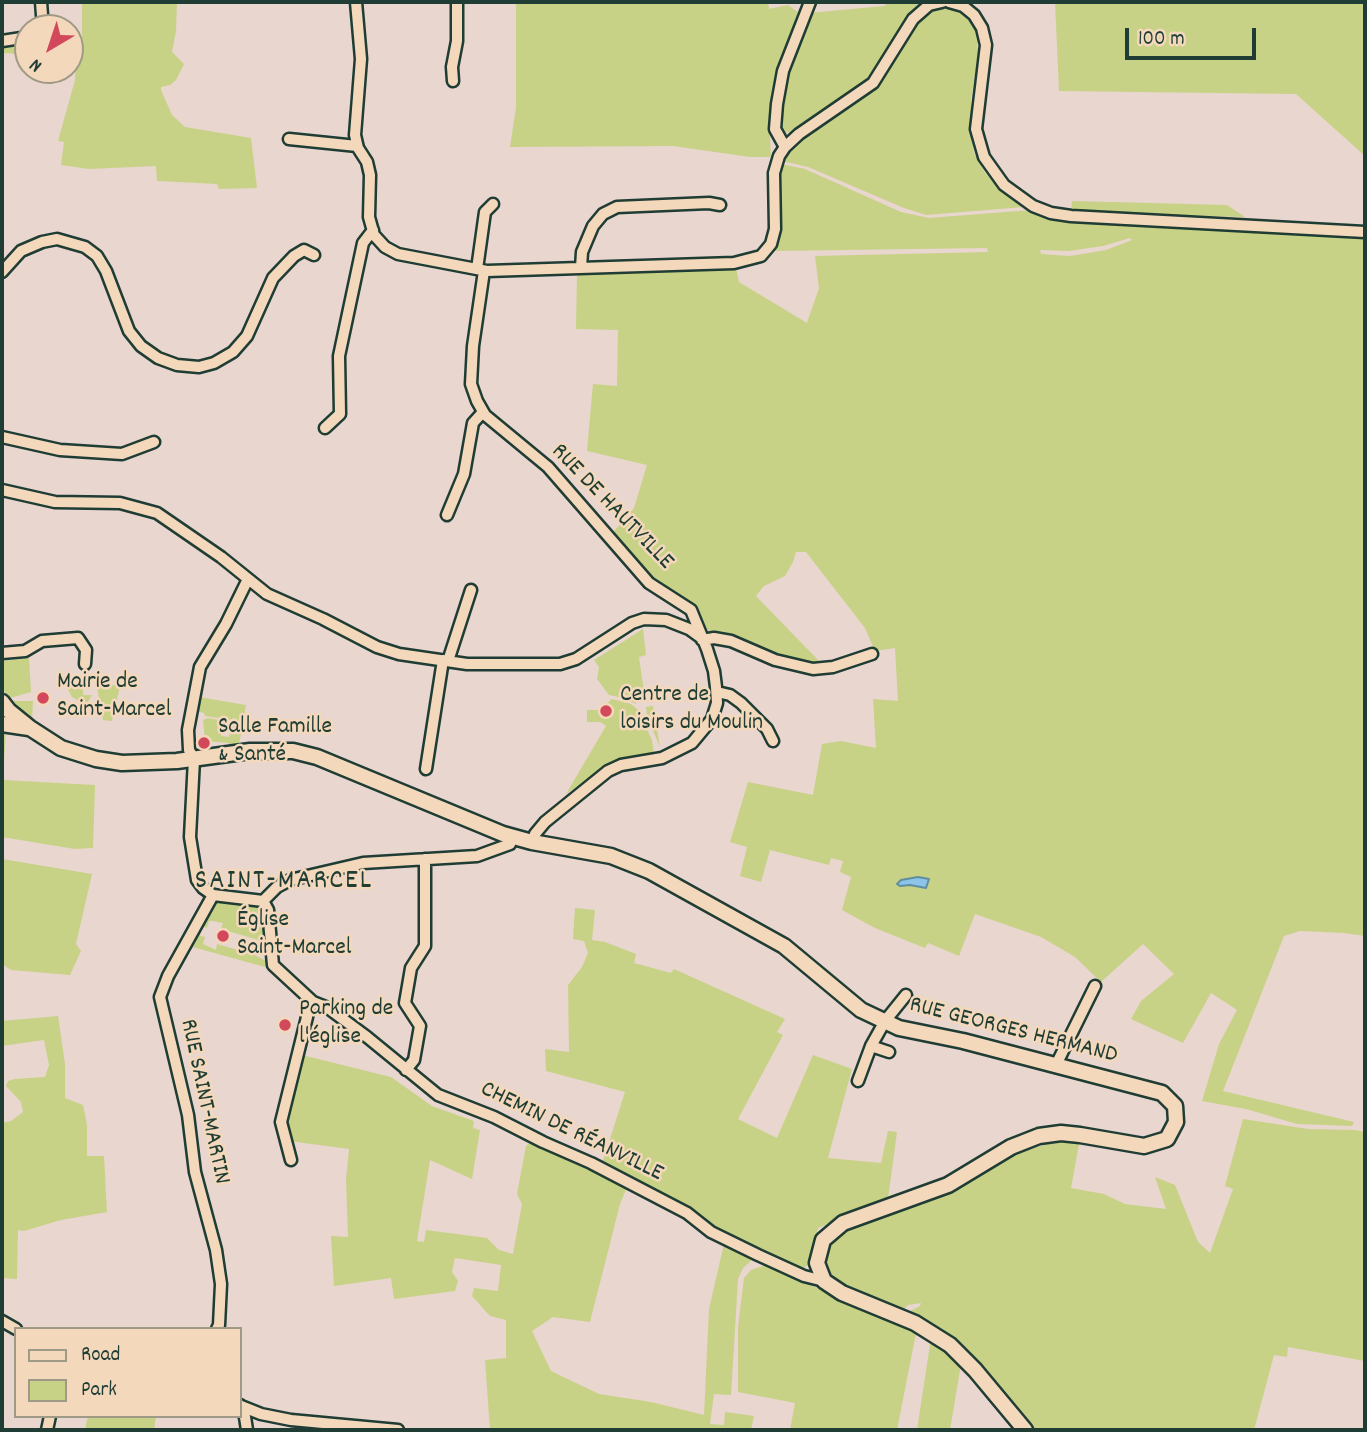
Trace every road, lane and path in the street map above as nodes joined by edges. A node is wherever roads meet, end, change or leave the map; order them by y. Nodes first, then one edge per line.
1 (356, 2) edge
2 (457, 2) edge
3 (810, 2) edge
4 (942, 2) edge
5 (948, 2) edge
6 (453, 81) dead end
7 (289, 139) dead end
8 (357, 146) junction
9 (785, 147) junction
10 (493, 204) dead end
11 (720, 205) dead end
12 (373, 230) junction
13 (1365, 232) edge
14 (314, 255) dead end
15 (581, 268) junction
16 (481, 270) junction
17 (2, 272) edge
18 (483, 412) junction
19 (325, 428) dead end
20 (2, 437) edge
21 (155, 442) dead end
22 (2, 490) edge
23 (447, 515) dead end
24 (248, 579) junction
25 (471, 590) dead end
26 (701, 639) junction
27 (2, 653) edge
28 (873, 654) dead end
29 (445, 661) junction
30 (85, 664) dead end
31 (717, 692) junction
32 (4, 715) edge
33 (772, 741) dead end
34 (194, 759) junction
35 (426, 769) dead end
36 (513, 837) junction
37 (531, 842) junction
38 (425, 859) junction
39 (213, 895) junction
40 (263, 901) junction
41 (1096, 986) dead end
42 (906, 995) dead end
43 (313, 1002) junction
44 (885, 1021) junction
45 (871, 1046) junction
46 (889, 1052) dead end
47 (1056, 1065) junction
48 (406, 1070) junction
49 (859, 1081) dead end
50 (291, 1160) dead end
51 (824, 1281) junction
52 (218, 1327) edge
53 (242, 1406) edge
54 (242, 1412) edge
55 (247, 1430) edge
56 (398, 1430) edge
57 (1025, 1430) edge

1 - 8 street
2 - 6 street
3 - 9 street
4 - 9 street
5 - 13 street
7 - 8 street
8 - 12 street
9 - 15 street
10 - 16 street, RUE DE HAUTVILLE
11 - 15 street
12 - 16 street
12 - 19 street
14 - 17 street
15 - 16 street
16 - 18 street, RUE DE HAUTVILLE
18 - 23 street
18 - 26 street, RUE DE HAUTVILLE
20 - 21 street
22 - 24 street
24 - 29 street
24 - 34 street
25 - 29 street
26 - 28 street
26 - 29 street
26 - 31 street, RUE DE HAUTVILLE
27 - 30 street
29 - 35 street
31 - 33 street
31 - 37 street, RUE DE HAUTVILLE
32 - 34 street, RUE GEORGES HERMAND
34 - 36 street, RUE GEORGES HERMAND
34 - 39 street
36 - 37 street, RUE GEORGES HERMAND
36 - 38 street
37 - 44 street, RUE GEORGES HERMAND
38 - 40 street
38 - 48 street
39 - 40 street
39 - 52 street, RUE SAINT-MARTIN
40 - 43 street, CHEMIN DE RÉANVILLE
41 - 47 street
42 - 44 street
43 - 48 street, CHEMIN DE RÉANVILLE
43 - 50 street
44 - 45 street
44 - 47 street, RUE GEORGES HERMAND
45 - 46 street
45 - 49 street
47 - 51 street, RUE GEORGES HERMAND
48 - 51 street, CHEMIN DE RÉANVILLE
51 - 57 street
53 - 56 street
54 - 55 street

